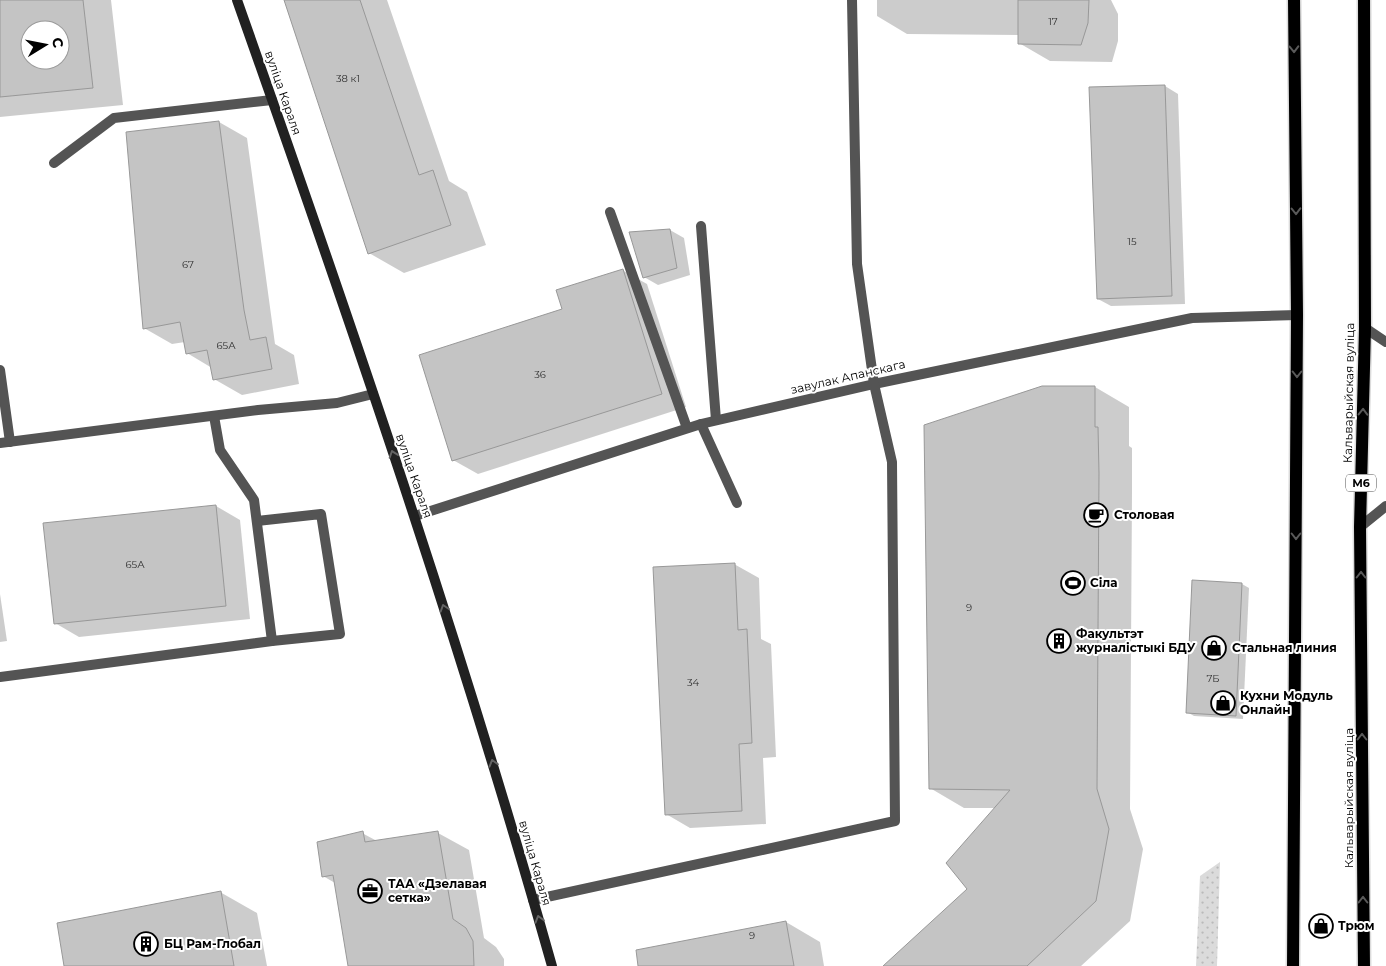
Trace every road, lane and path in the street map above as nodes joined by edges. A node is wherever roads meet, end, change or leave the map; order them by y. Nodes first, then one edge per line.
1 (237, 0) edge
2 (852, 0) edge
3 (1294, 0) edge
4 (1364, 0) edge
5 (272, 100) junction
6 (54, 163) dead end
7 (610, 212) dead end
8 (701, 226) dead end
9 (1297, 315) junction
10 (1365, 328) junction
11 (1386, 342) edge
12 (0, 370) edge
13 (874, 384) junction
14 (373, 394) junction
15 (214, 416) junction
16 (716, 420) junction
17 (701, 424) junction
18 (687, 428) junction
19 (5, 442) edge
20 (737, 503) dead end
21 (1386, 506) edge
22 (415, 516) junction
23 (257, 521) junction
24 (1360, 528) junction
25 (272, 641) junction
26 (0, 677) edge
27 (533, 900) junction
28 (552, 966) edge
29 (1293, 966) edge
30 (1364, 966) edge

1 - 5 street, вуліца Караля
2 - 13 lane
3 -> 9 main road
4 - 10 main road, Кальварыйская вуліца / М6
5 - 6 lane
5 - 14 street, вуліца Караля
7 - 18 lane
8 - 16 lane
9 - 13 lane, завулак Апанскага
9 -> 29 main road
10 - 11 lane
24 -> 10 main road, Кальварыйская вуліца / М6
12 - 19 lane
13 - 16 lane, завулак Апанскага
13 - 27 lane
14 - 15 lane
22 -> 14 street, вуліца Караля
15 - 19 lane
15 - 23 lane
16 - 17 lane, завулак Апанскага
17 - 18 lane, завулак Апанскага
17 - 20 lane
18 - 22 lane, завулак Апанскага
21 - 24 lane
27 -> 22 street, вуліца Караля
23 - 25 lane
23 - 25 lane
30 -> 24 main road, Кальварыйская вуліца / М6
25 - 26 lane
28 -> 27 street, вуліца Караля

